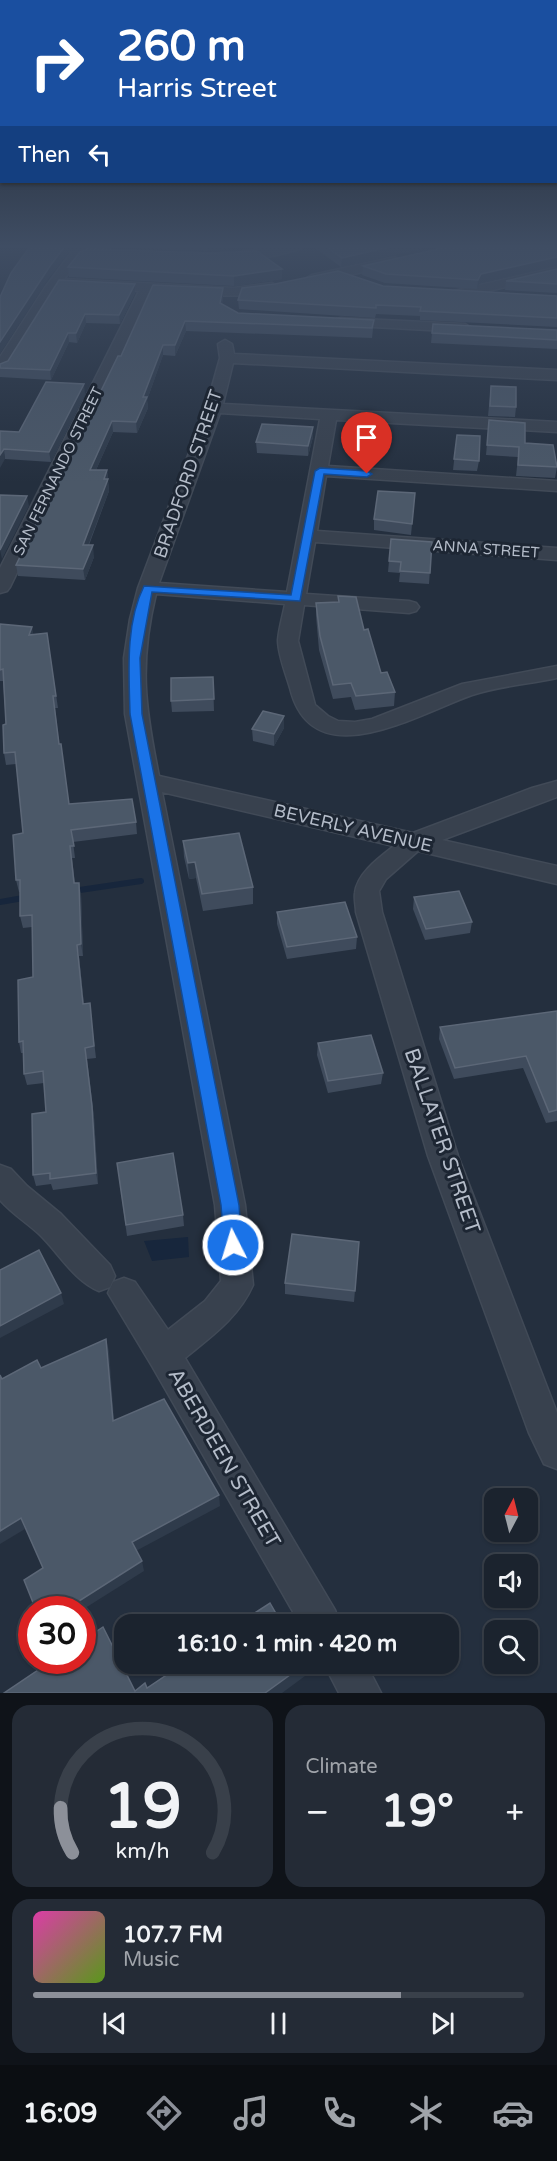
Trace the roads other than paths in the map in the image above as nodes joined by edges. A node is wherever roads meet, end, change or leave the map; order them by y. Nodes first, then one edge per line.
1 (29, 324) edge
2 (129, 324) edge
3 (379, 324) edge
4 (474, 329) edge
5 (0, 369) edge
6 (557, 375) edge
7 (214, 408) junction
8 (329, 414) junction
9 (557, 427) edge
10 (320, 471) junction
11 (557, 486) edge
12 (307, 536) junction
13 (557, 554) edge
14 (0, 587) edge
15 (148, 588) junction
16 (296, 599) junction
17 (409, 607) dead end
18 (557, 672) edge
19 (149, 781) junction
20 (557, 789) edge
21 (414, 842) junction
22 (552, 874) edge
23 (557, 895) edge
24 (0, 1178) edge
25 (164, 1354) junction
26 (557, 1451) edge
27 (315, 1614) edge
28 (350, 1674) edge
29 (361, 1693) edge

1 - 5 street
2 - 14 street, SAN FERNANDO STREET
3 - 4 street
6 - 7 street, BRADFORD STREET
7 - 8 street
7 - 15 street, BRADFORD STREET
8 - 9 street
8 - 10 street
10 - 11 street
10 - 12 street
12 - 13 street, ANNA STREET
12 - 16 street
15 - 16 street
15 - 19 street, BRADFORD STREET
16 - 17 street
16 - 18 street
19 - 21 street, BEVERLY AVENUE
19 - 25 street, BRADFORD STREET
20 - 21 street, BALLATER STREET
21 - 22 street, BEVERLY AVENUE
21 - 26 street, BALLATER STREET
22 - 23 street
24 - 25 street, ABERDEEN STREET
25 - 27 street, ABERDEEN STREET
28 - 29 street

